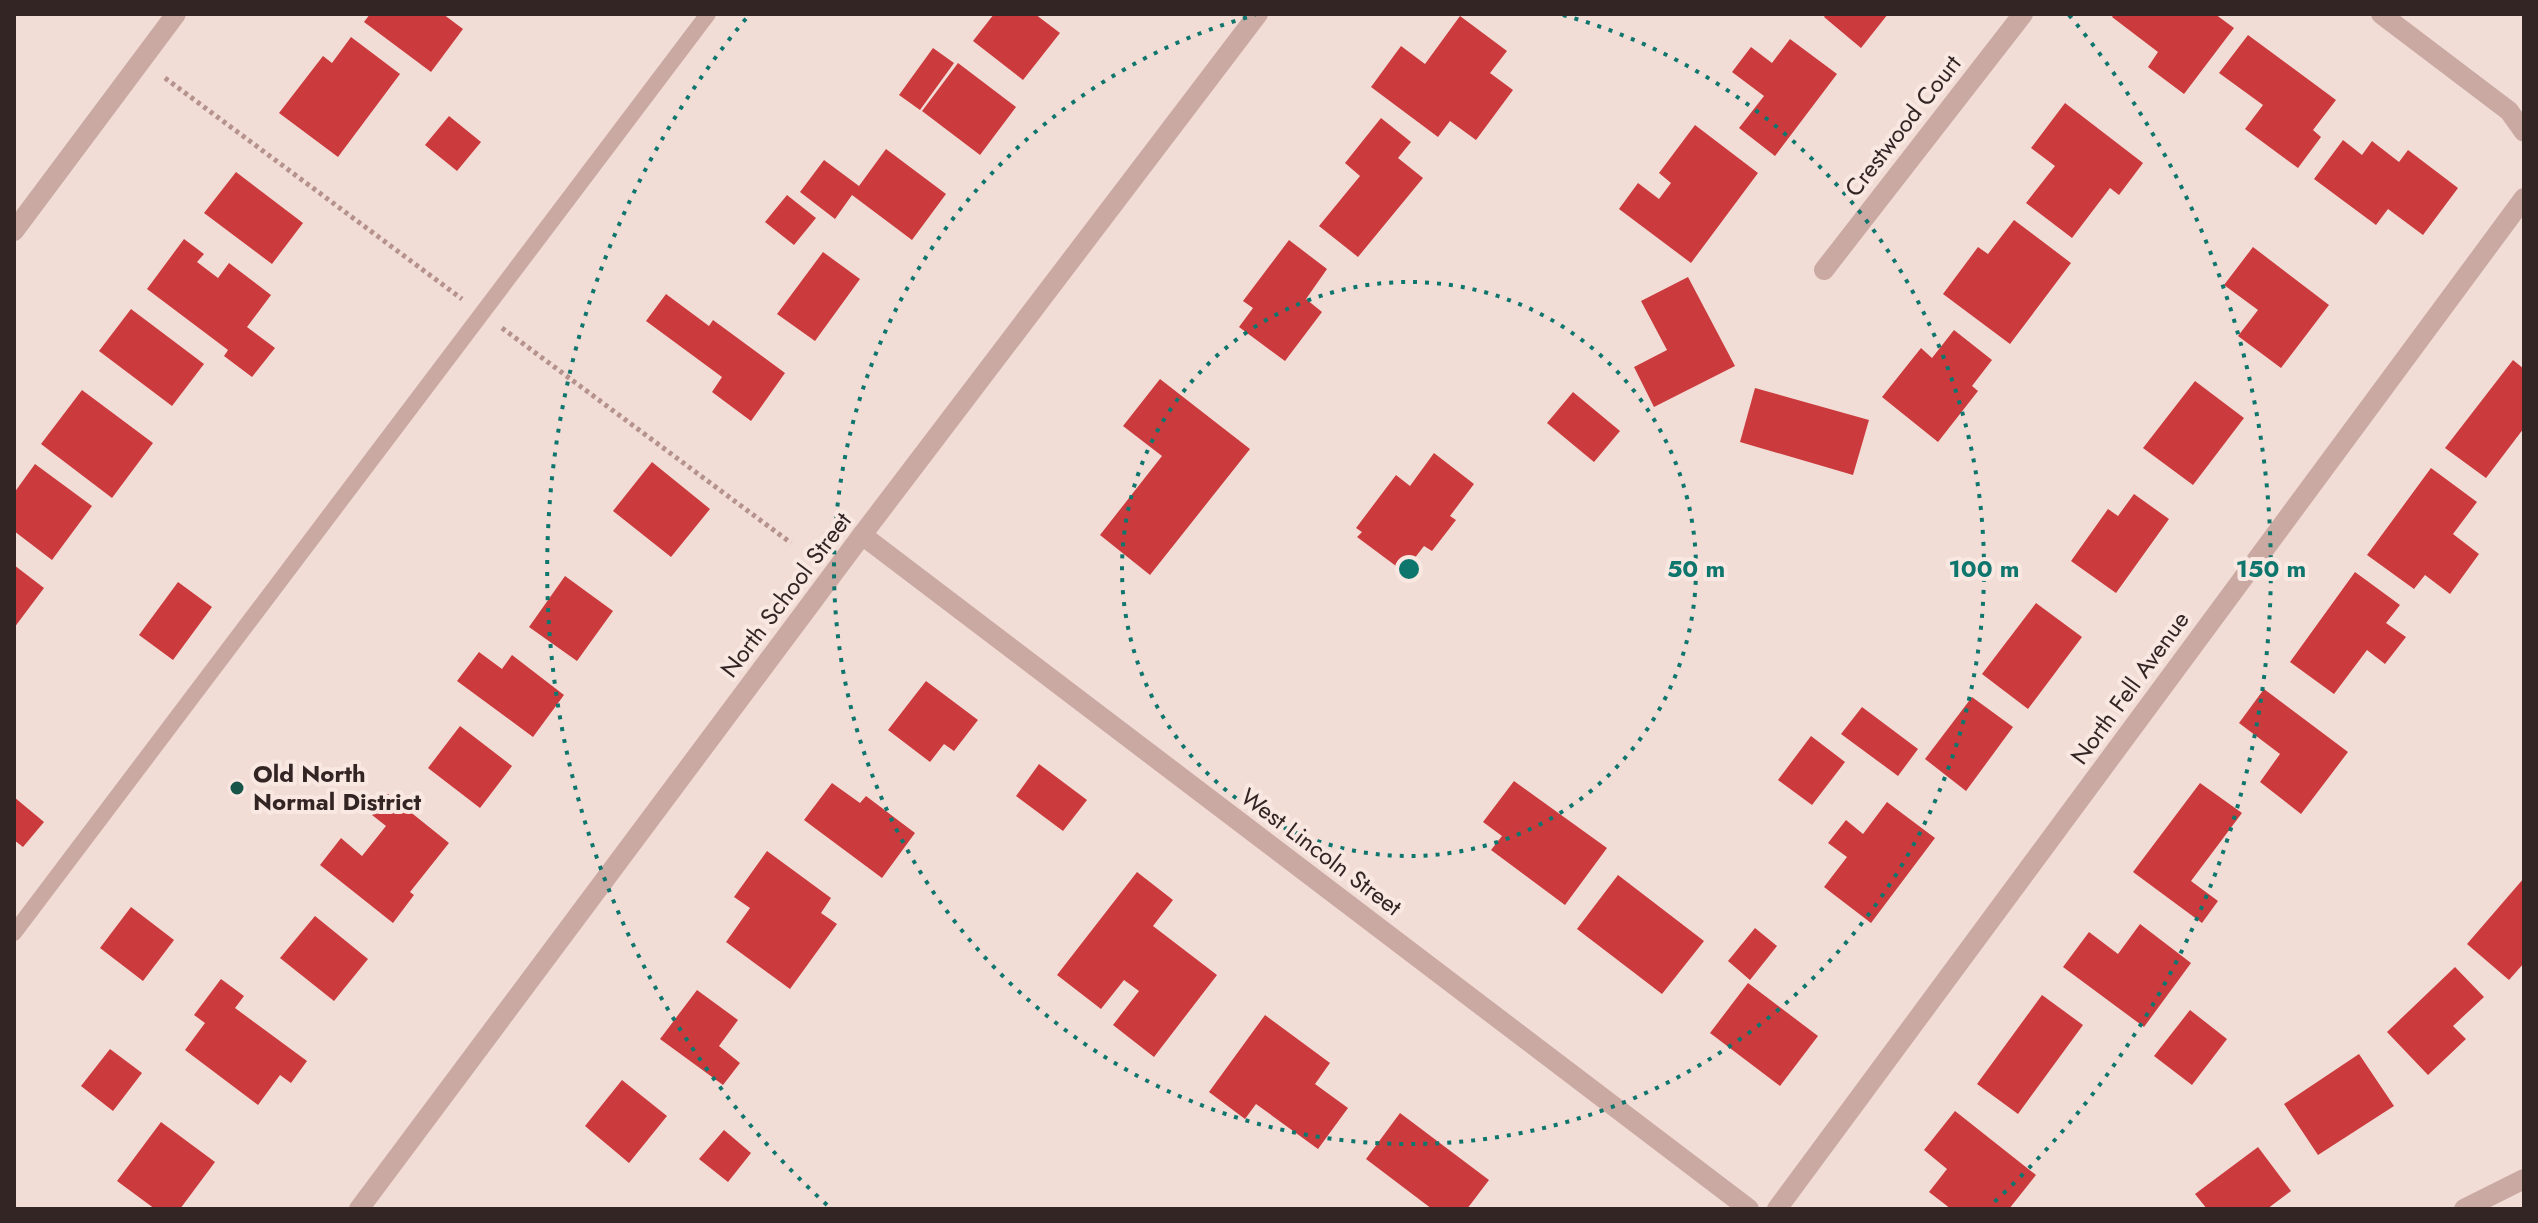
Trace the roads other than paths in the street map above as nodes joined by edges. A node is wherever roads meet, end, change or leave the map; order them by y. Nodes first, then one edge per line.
1 (176, 14) edge
2 (708, 14) edge
3 (1258, 14) edge
4 (2023, 14) edge
5 (2381, 14) edge
6 (2524, 132) edge
7 (2524, 198) edge
8 (14, 231) edge
9 (1824, 270) dead end
10 (862, 535) junction
11 (14, 933) edge
12 (2524, 1179) edge
13 (359, 1209) edge
14 (1749, 1209) edge
15 (1777, 1209) edge
16 (2464, 1209) edge

1 - 8 street
2 - 11 lane
3 - 10 street, North School Street
4 - 9 street, Crestwood Court
5 - 6 street
7 - 15 street, North Fell Avenue
10 - 13 street, North School Street
10 - 14 street, West Lincoln Street
12 - 16 street

